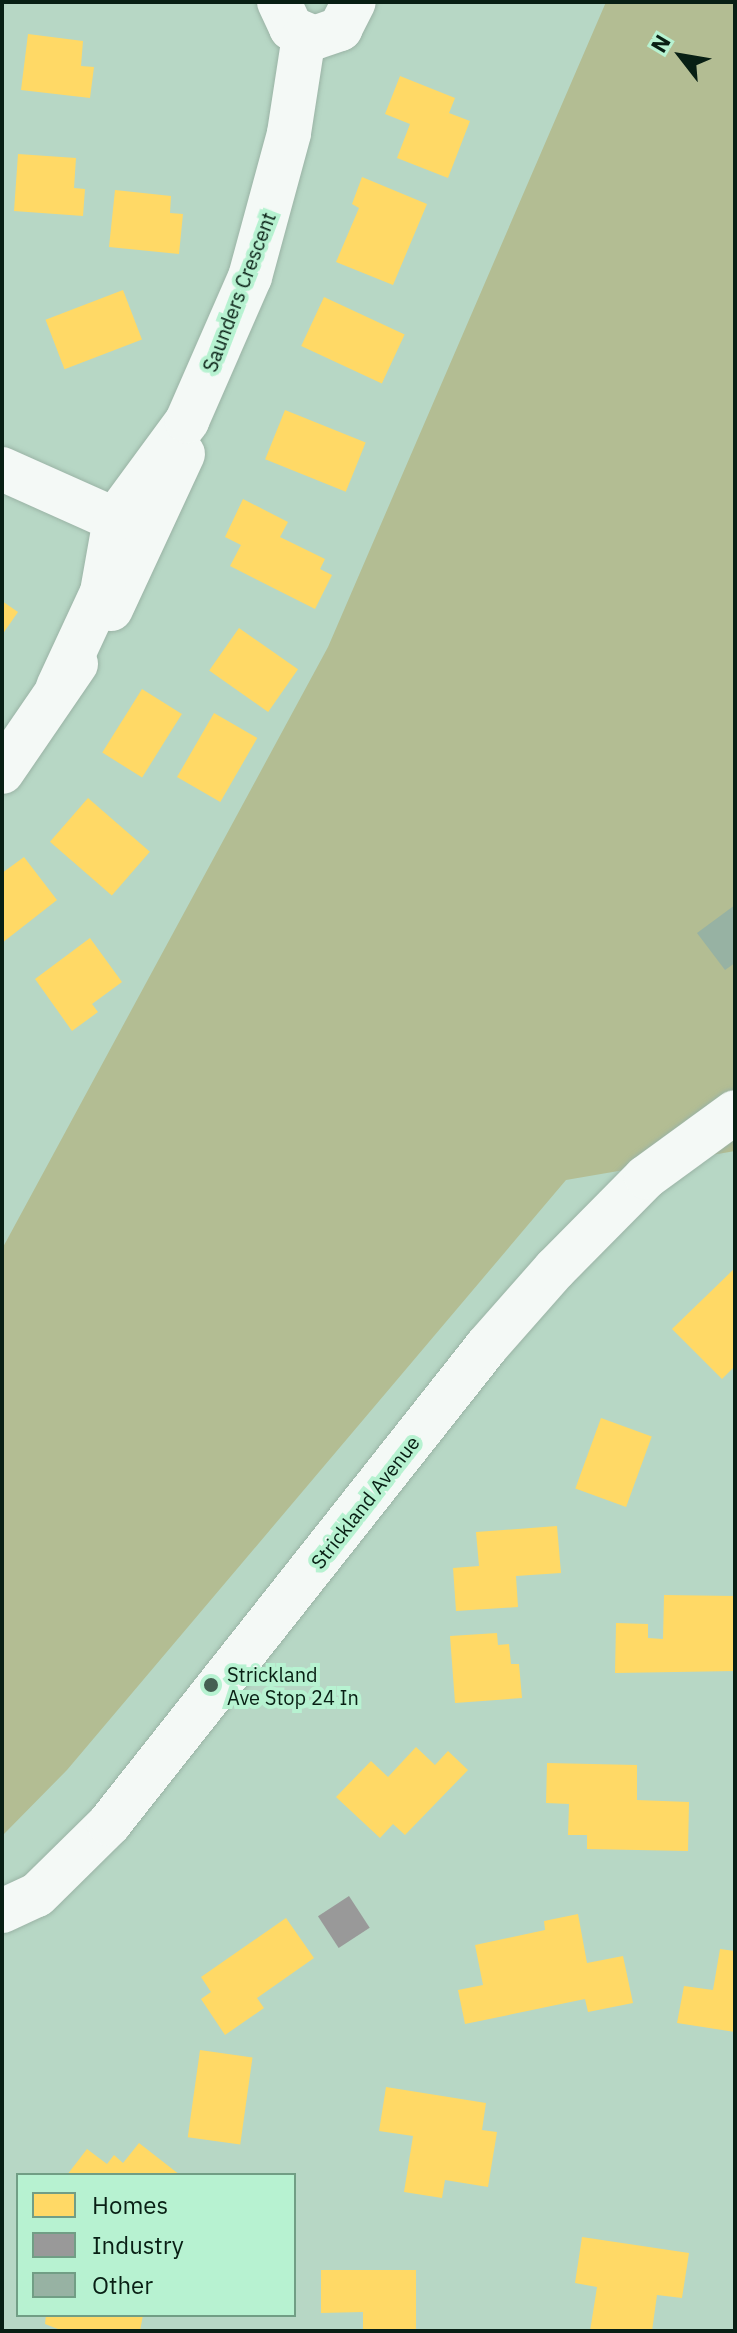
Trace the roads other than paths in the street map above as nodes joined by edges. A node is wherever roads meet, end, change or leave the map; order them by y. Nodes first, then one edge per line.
1 (354, 2) edge
2 (292, 19) edge
3 (2, 469) edge
4 (132, 527) junction
5 (2, 772) edge
6 (735, 1112) edge
7 (5, 1920) edge

1 - 2 street
2 - 4 street, Saunders Crescent
3 - 4 street
4 - 5 street, Saunders Crescent
6 - 7 street, Strickland Avenue

